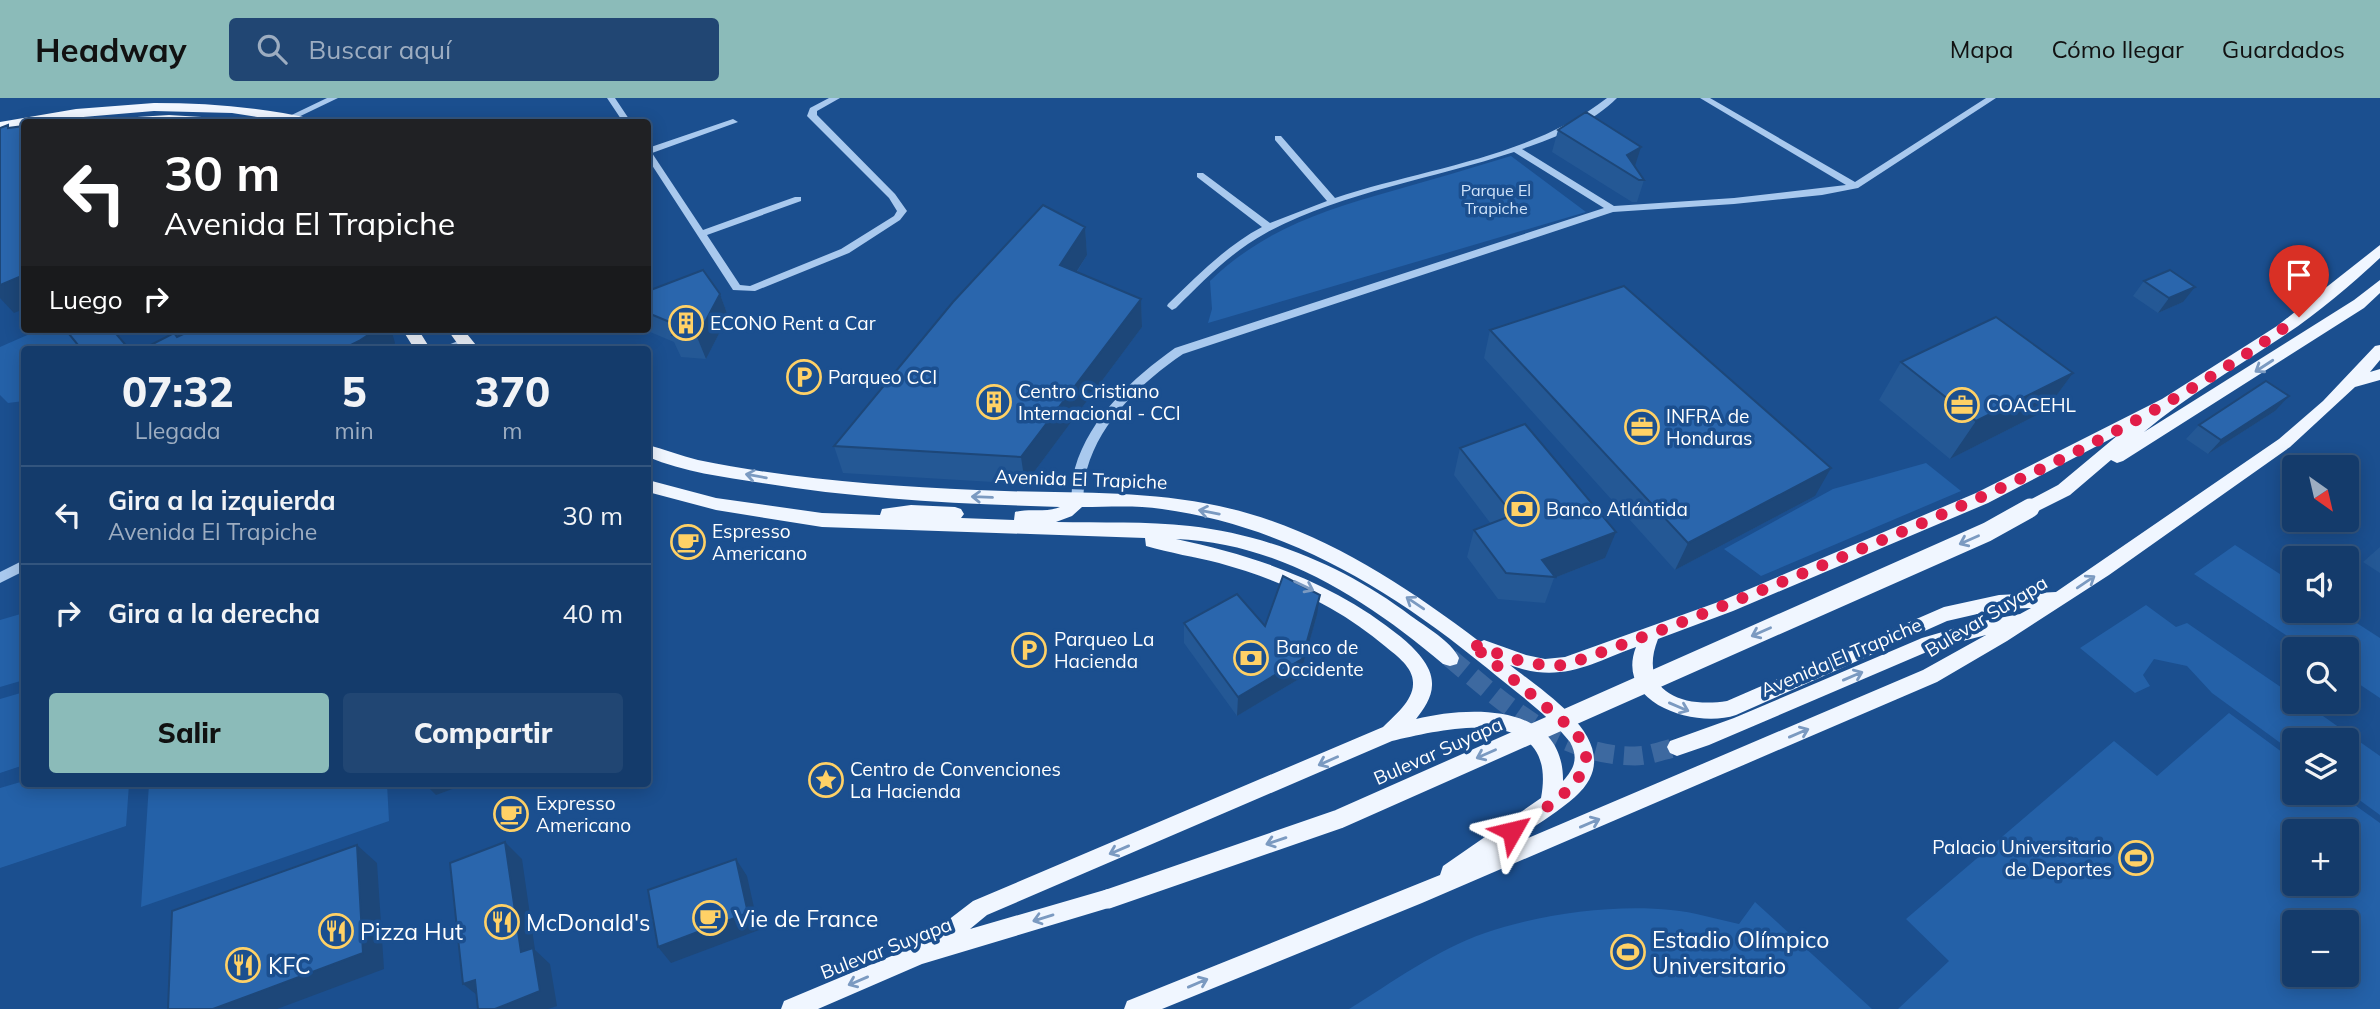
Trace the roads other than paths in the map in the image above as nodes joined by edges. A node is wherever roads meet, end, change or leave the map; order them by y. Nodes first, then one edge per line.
1 (334, 98) edge
2 (611, 98) edge
3 (836, 98) edge
4 (1613, 98) edge
5 (1704, 98) edge
6 (1990, 98) edge
7 (32, 119) edge
8 (284, 119) edge
9 (289, 119) edge
10 (625, 119) edge
11 (21, 121) edge
12 (733, 122) dead end
13 (0, 126) edge
14 (1278, 138) dead end
15 (1515, 149) junction
16 (651, 151) edge
17 (651, 157) edge
18 (1200, 175) dead end
19 (1855, 186) junction
20 (798, 200) dead end
21 (1333, 202) junction
22 (1612, 209) junction
23 (1270, 228) junction
24 (701, 234) junction
25 (2380, 250) edge
26 (2380, 285) edge
27 (1172, 306) dead end
28 (2380, 350) edge
29 (2380, 374) edge
30 (2351, 383) junction
31 (2168, 403) junction
32 (651, 452) edge
33 (651, 487) edge
34 (2064, 490) junction
35 (1077, 500) junction
36 (822, 520) junction
37 (1097, 530) junction
38 (21, 567) edge
39 (0, 578) edge
40 (2061, 599) junction
41 (2027, 619) junction
42 (1650, 635) junction
43 (1470, 643) junction
44 (1450, 658) tunnel mouth
45 (1390, 733) junction
46 (1677, 747) tunnel mouth
47 (1550, 803) junction
48 (1415, 896) junction
49 (921, 954) junction
50 (792, 1009) edge
51 (1135, 1009) edge

1 - 9 street
2 - 10 street
3 - 24 street
4 - 15 street
5 - 19 street
6 - 19 street
7 - 8 main road
11 - 13 main road
12 - 16 street
14 - 21 street
15 - 21 street
15 - 22 street
17 - 24 street
18 - 23 street
19 - 22 street
20 - 24 street
21 - 23 street
22 - 35 street
23 - 27 street
25 - 31 main road, Bulevar Suyapa
26 -> 34 main road
28 - 30 main road, Bulevar Suyapa
29 - 30 main road
40 -> 30 main road, Bulevar Suyapa
31 - 34 main road, Bulevar Suyapa
31 - 42 main road
35 -> 32 main road, Avenida El Trapiche
33 - 36 main road
34 -> 49 main road, Bulevar Suyapa, bridge
35 - 36 main road
43 -> 35 main road, Avenida El Trapiche
36 - 37 main road
37 - 44 main road
37 -> 45 main road
38 - 39 street
40 - 41 main road, Bulevar Suyapa
42 -> 40 main road
46 -> 41 main road, Avenida El Trapiche
48 -> 41 main road, Bulevar Suyapa
42 - 43 main road
43 - 47 main road, Avenida El Trapiche
45 - 47 main road
45 -> 49 main road
47 - 48 main road, Avenida El Trapiche
51 -> 48 main road, Bulevar Suyapa
49 -> 50 main road, Bulevar Suyapa

